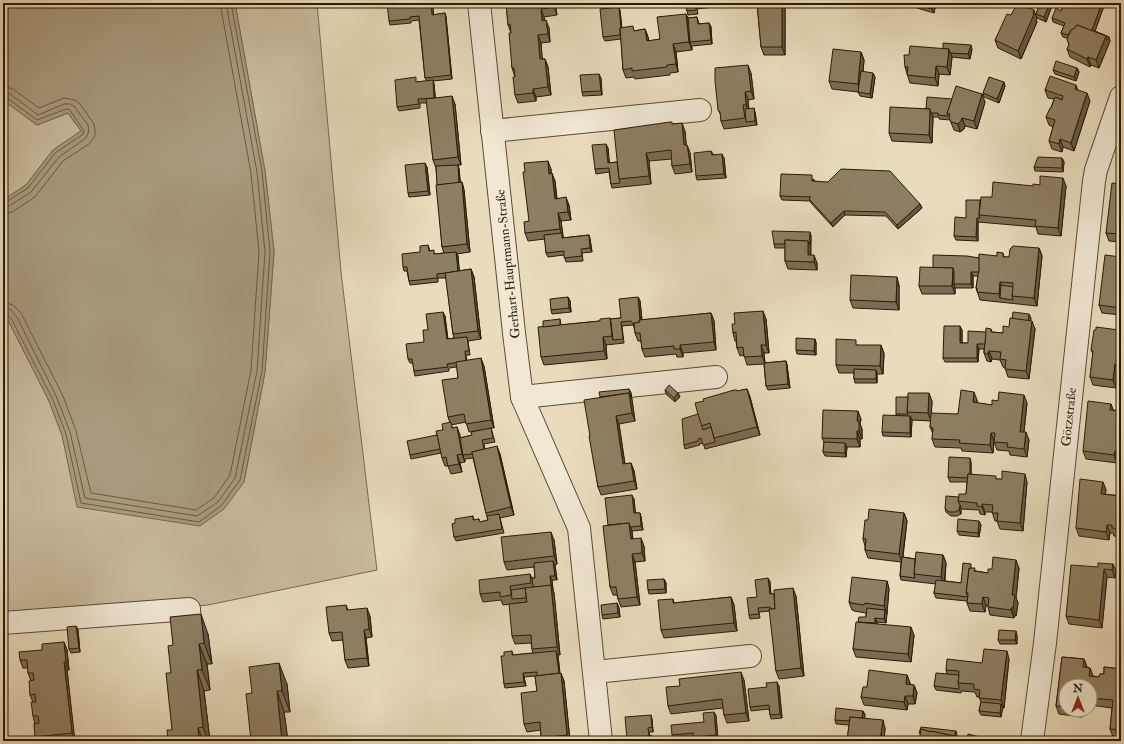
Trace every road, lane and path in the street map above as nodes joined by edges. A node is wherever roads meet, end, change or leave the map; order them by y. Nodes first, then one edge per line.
1 (479, 3) edge
2 (1121, 97) edge
3 (700, 110) dead end
4 (492, 131) junction
5 (716, 376) dead end
6 (522, 397) junction
7 (3, 623) edge
8 (190, 627) edge
9 (750, 656) dead end
10 (595, 672) junction
11 (601, 741) edge
12 (1032, 741) edge

1 - 4 street, Gerhart-Hauptmann-Straße
2 - 12 street, Götzstraße
3 - 4 street
4 - 6 street, Gerhart-Hauptmann-Straße
5 - 6 street
6 - 10 street, Gerhart-Hauptmann-Straße
7 - 8 street
9 - 10 street
10 - 11 street, Gerhart-Hauptmann-Straße

